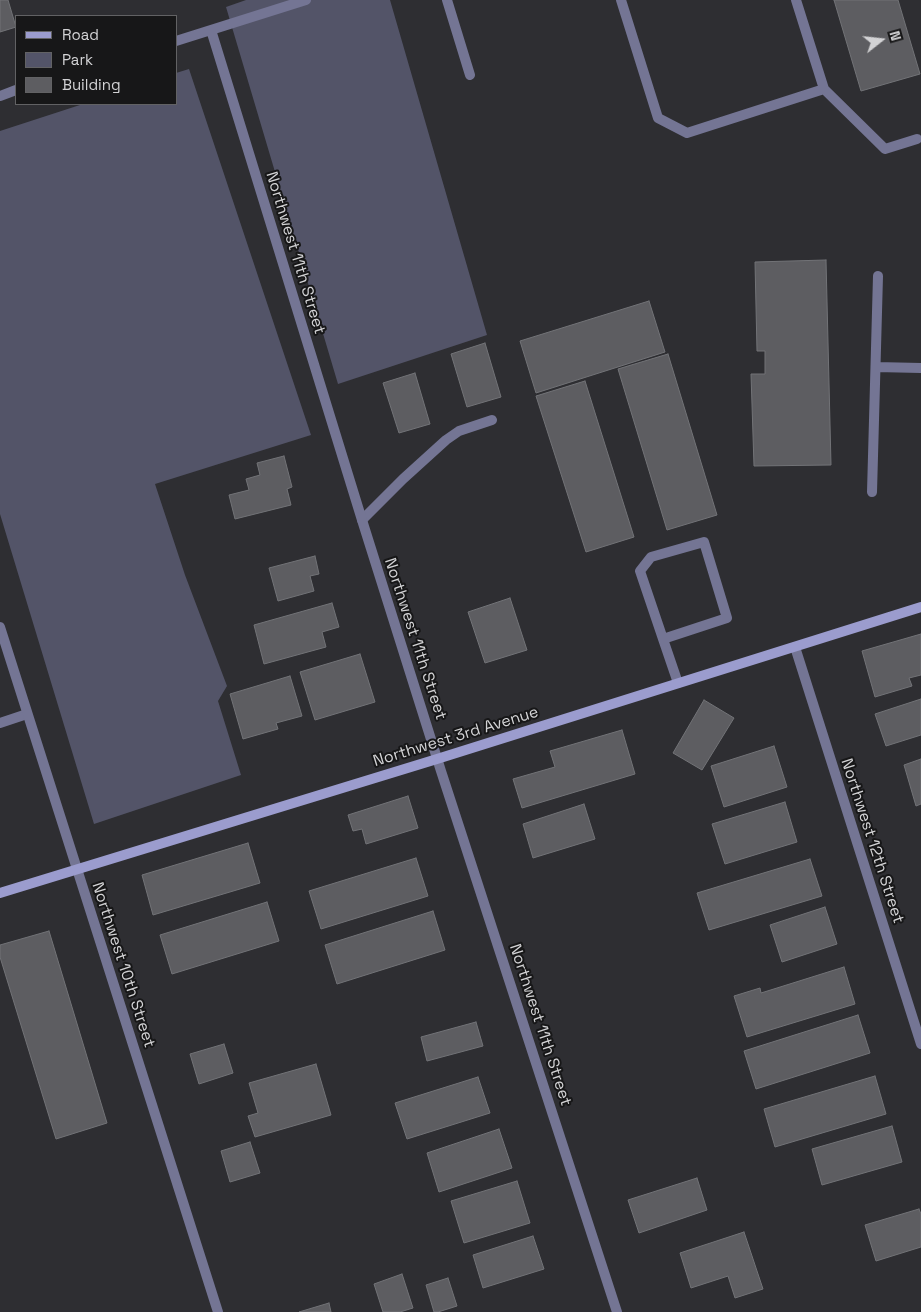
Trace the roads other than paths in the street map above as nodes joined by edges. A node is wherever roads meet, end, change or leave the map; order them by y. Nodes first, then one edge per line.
1 (306, 0) edge
2 (447, 0) edge
3 (621, 0) edge
4 (796, 0) edge
5 (211, 30) junction
6 (178, 40) edge
7 (470, 75) dead end
8 (824, 89) junction
9 (15, 90) edge
10 (0, 96) edge
11 (917, 139) dead end
12 (878, 276) dead end
13 (876, 367) junction
14 (921, 368) edge
15 (492, 420) dead end
16 (872, 492) dead end
17 (362, 520) junction
18 (921, 607) edge
19 (0, 627) edge
20 (662, 638) junction
21 (795, 647) junction
22 (678, 683) junction
23 (27, 714) junction
24 (0, 723) edge
25 (437, 758) junction
26 (76, 869) junction
27 (0, 893) edge
28 (921, 1044) edge
29 (218, 1312) edge
30 (617, 1312) edge

1 - 5 street
2 - 7 street
3 - 8 street
4 - 8 street
5 - 6 street
5 - 17 street, Northwest 11th Street
8 - 11 street
9 - 10 street
12 - 13 street
13 - 14 street
13 - 16 street
15 - 17 street
17 - 25 street, Northwest 11th Street
18 - 21 street, Northwest 3rd Avenue
19 - 23 street, Northwest 10th Street
20 - 20 street
20 - 22 street
21 - 22 street, Northwest 3rd Avenue
21 - 28 street, Northwest 12th Street
22 - 25 street, Northwest 3rd Avenue
23 - 24 street
23 - 26 street, Northwest 10th Street
25 - 26 street, Northwest 3rd Avenue
25 - 30 street, Northwest 11th Street
26 - 27 street, Northwest 3rd Avenue
26 - 29 street, Northwest 10th Street

